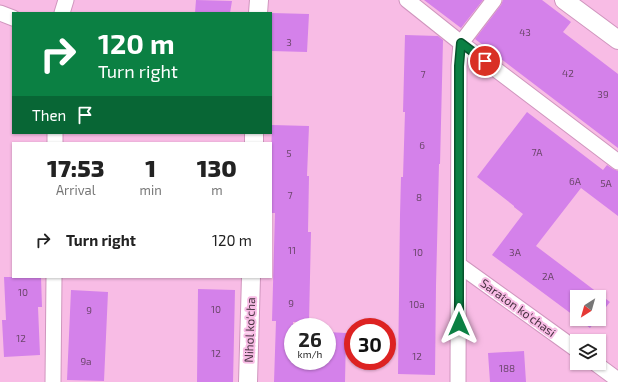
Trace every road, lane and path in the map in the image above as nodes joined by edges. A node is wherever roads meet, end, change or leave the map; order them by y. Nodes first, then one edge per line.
1 (66, 0) edge
2 (259, 0) edge
3 (408, 0) edge
4 (494, 0) edge
5 (564, 0) edge
6 (62, 12) edge
7 (258, 12) edge
8 (0, 13) edge
9 (12, 18) edge
10 (618, 40) edge
11 (461, 43) junction
12 (618, 162) edge
13 (459, 266) junction
14 (54, 278) edge
15 (251, 278) edge
16 (570, 345) edge
17 (604, 370) edge
18 (618, 380) edge
19 (53, 382) edge
20 (248, 382) edge
21 (458, 382) edge

1 - 6 street
2 - 7 street
3 - 11 street
4 - 11 street
5 - 10 street
8 - 9 street
11 - 12 street
11 - 13 street
13 - 16 street, Saraton ko'chasi
13 - 21 street
14 - 19 street
15 - 20 street, Nihol ko'cha
17 - 18 street

